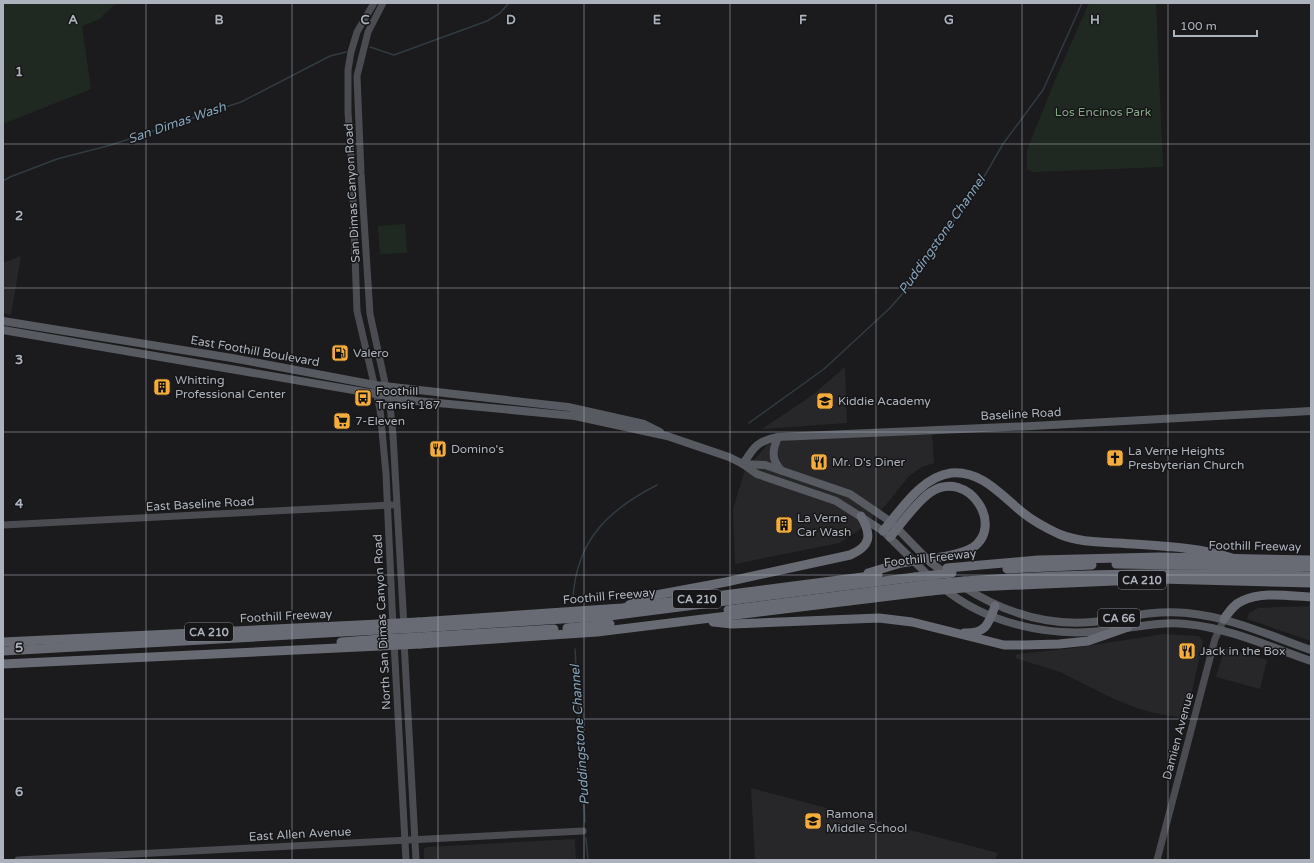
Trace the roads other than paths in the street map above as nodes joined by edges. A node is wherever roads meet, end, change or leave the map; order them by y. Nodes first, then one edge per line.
1 (374, 3) edge
2 (383, 3) edge
3 (369, 10) junction
4 (375, 16) junction
5 (3, 321) edge
6 (3, 330) edge
7 (375, 385) junction
8 (385, 386) junction
9 (378, 394) junction
10 (388, 395) junction
11 (1311, 411) edge
12 (666, 436) junction
13 (778, 438) junction
14 (744, 464) junction
15 (782, 471) junction
16 (388, 505) junction
17 (397, 505) junction
18 (861, 516) junction
19 (3, 525) edge
20 (894, 525) junction
21 (886, 534) junction
22 (1232, 558) junction
23 (1311, 560) edge
24 (1311, 567) edge
25 (950, 571) junction
26 (912, 575) junction
27 (1311, 576) edge
28 (855, 577) junction
29 (1311, 583) edge
30 (1311, 597) edge
31 (996, 606) junction
32 (622, 608) junction
33 (992, 616) junction
34 (541, 618) junction
35 (1224, 619) junction
36 (699, 620) junction
37 (1128, 627) junction
38 (1219, 629) junction
39 (553, 632) junction
40 (957, 632) junction
41 (419, 633) junction
42 (379, 635) junction
43 (3, 642) edge
44 (3, 650) edge
45 (1311, 650) edge
46 (1311, 661) edge
47 (4, 664) edge
48 (583, 830) dead end
49 (415, 839) junction
50 (405, 840) junction
51 (18, 860) edge
52 (406, 860) edge
53 (416, 860) edge
54 (1157, 860) edge

1 - 3 main road, San Dimas Canyon Road
2 - 4 main road, San Dimas Canyon Road
3 - 4 main road
3 - 7 main road, San Dimas Canyon Road
4 - 8 main road, San Dimas Canyon Road
5 - 7 main road, East Foothill Boulevard
6 - 9 main road, East Foothill Boulevard
7 - 8 main road, East Foothill Boulevard
7 - 9 main road, North San Dimas Canyon Road
8 - 10 main road, North San Dimas Canyon Road
8 - 12 main road, East Foothill Boulevard
9 - 10 main road, East Foothill Boulevard
9 - 16 main road, North San Dimas Canyon Road
10 - 12 main road, East Foothill Boulevard
10 - 17 main road, North San Dimas Canyon Road
11 - 13 main road, Baseline Road
12 - 14 main road, East Foothill Boulevard
13 - 14 main road, Baseline Road
13 - 15 main road
14 - 15 main road
14 - 18 main road
15 - 20 main road
16 - 17 main road, East Baseline Road
16 - 19 main road, East Baseline Road
16 - 50 main road, North San Dimas Canyon Road
17 - 49 main road, North San Dimas Canyon Road
18 - 21 main road
18 - 32 highway
20 - 21 highway
20 - 22 highway
20 - 28 highway, bridge
20 - 31 main road, CA 66
21 - 33 main road, CA 66
22 - 23 highway, Foothill Freeway / CA 210
22 - 25 highway, Foothill Freeway / CA 210
24 - 25 highway
25 - 26 highway, Foothill Freeway / CA 210
26 - 28 highway, Foothill Freeway / CA 210
26 - 34 highway
27 - 39 highway, bridge
28 - 32 highway, Foothill Freeway / CA 210
29 - 36 highway, Foothill Freeway / CA 210, bridge
30 - 35 highway
31 - 33 highway
31 - 35 main road, CA 66
32 - 34 highway, Foothill Freeway / CA 210
33 - 37 main road, CA 66
33 - 40 highway
34 - 41 highway, Foothill Freeway / CA 210
35 - 38 main road, Damien Avenue
35 - 45 main road, CA 66
36 - 39 highway, Foothill Freeway / CA 210
36 - 40 highway
37 - 38 main road, CA 66
37 - 40 highway
38 - 46 main road, CA 66
38 - 54 main road, Damien Avenue
39 - 41 highway, Foothill Freeway / CA 210
41 - 42 highway, Foothill Freeway / CA 210, bridge
41 - 42 highway, Foothill Freeway / CA 210, bridge
42 - 43 highway, Foothill Freeway / CA 210
42 - 44 highway
42 - 47 highway, Foothill Freeway / CA 210
48 - 49 main road, East Allen Avenue
49 - 50 main road, East Allen Avenue
49 - 53 main road, North San Dimas Canyon Road
50 - 51 main road, East Allen Avenue
50 - 52 main road, North San Dimas Canyon Road

